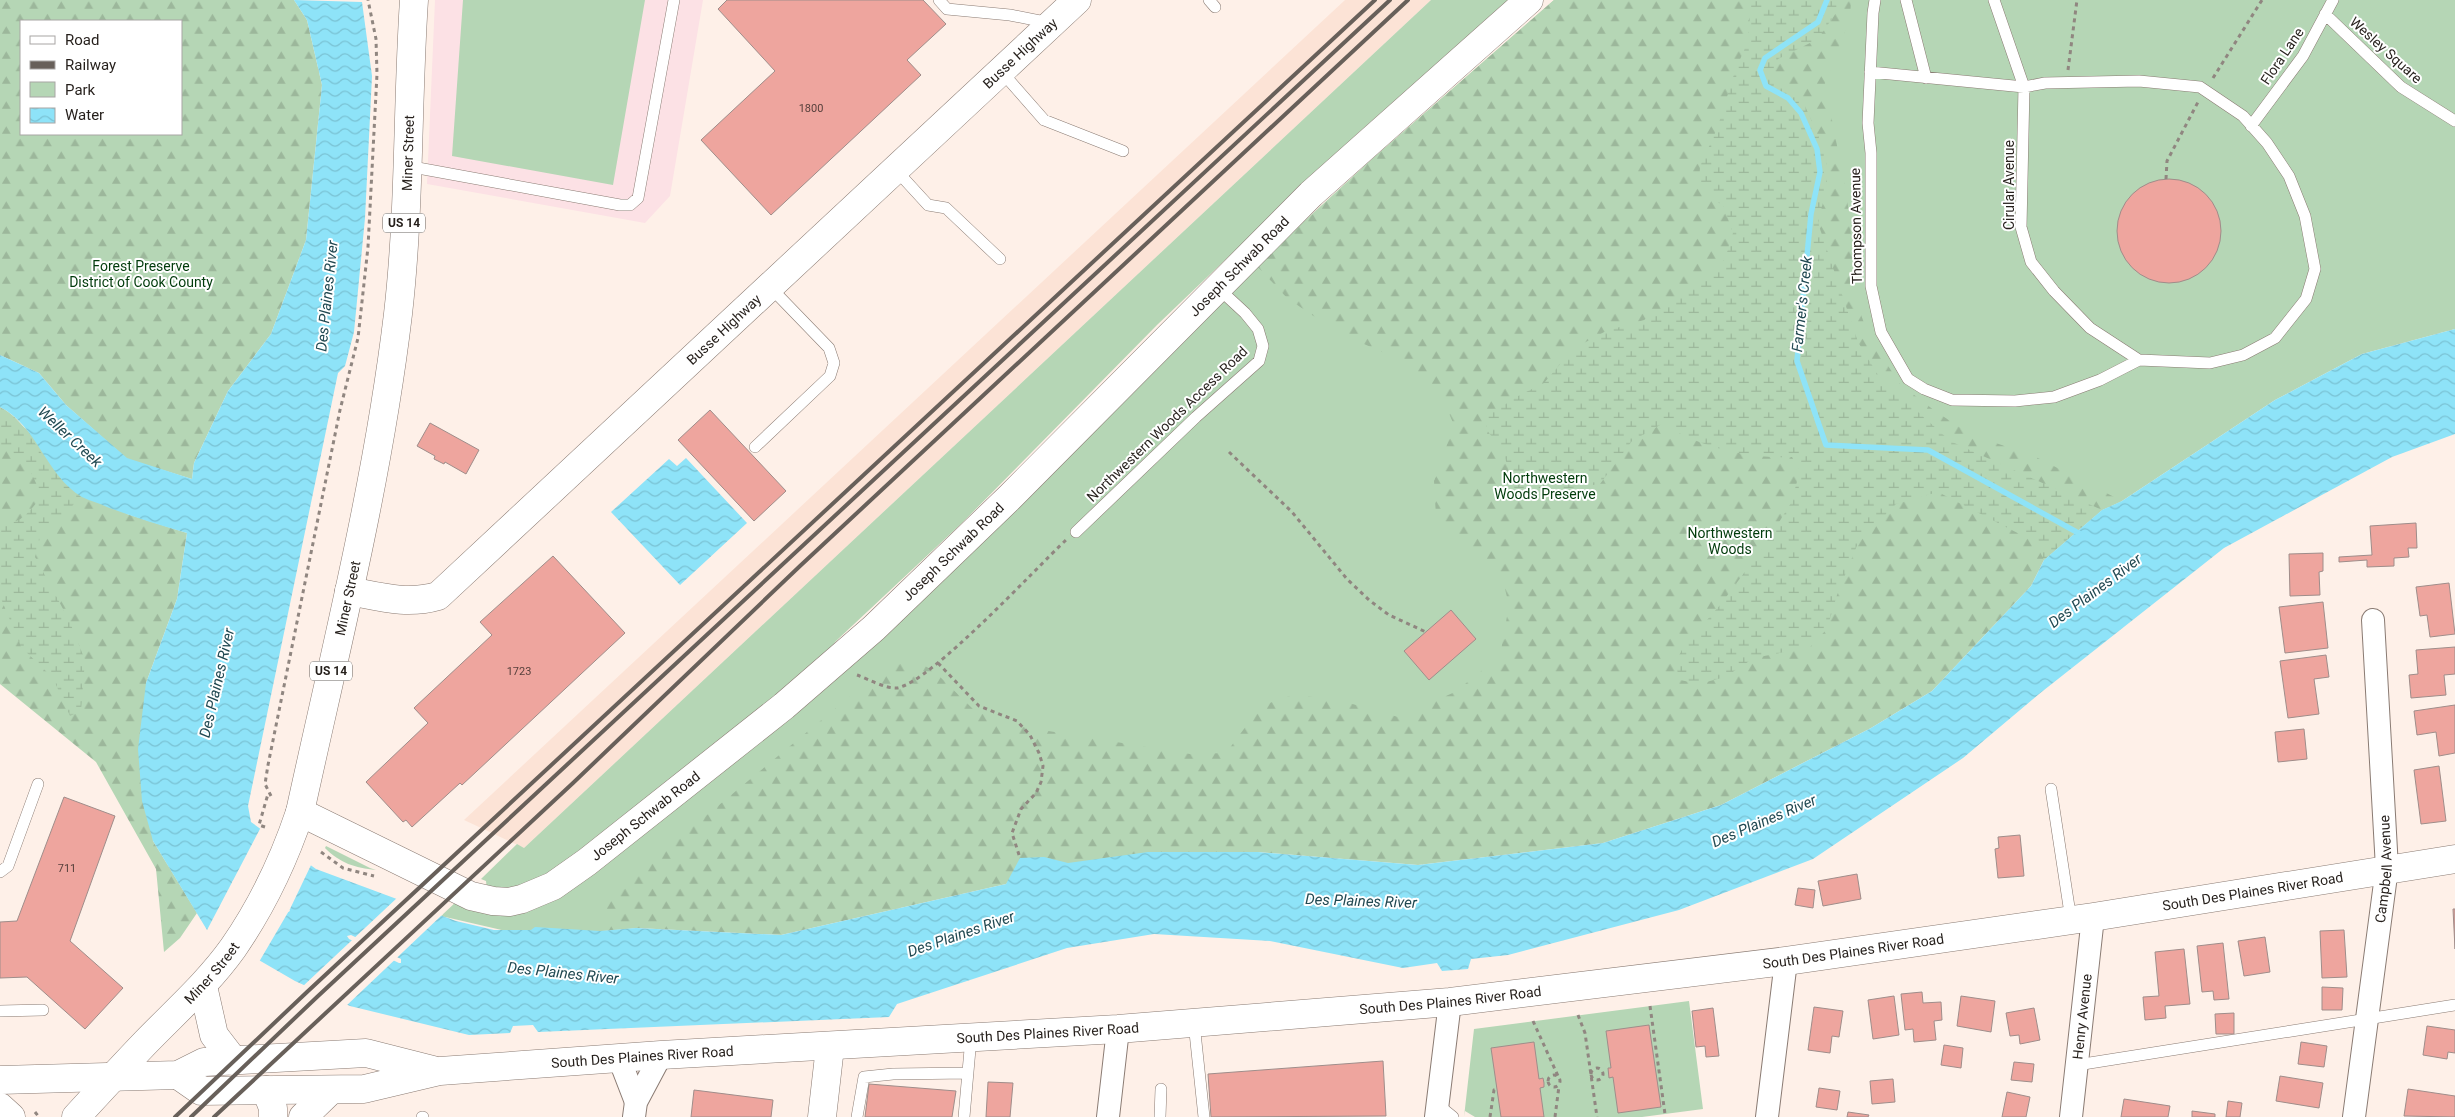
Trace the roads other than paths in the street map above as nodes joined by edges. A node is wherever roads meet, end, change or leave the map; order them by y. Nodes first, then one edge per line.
1 (414, 0) edge
2 (674, 0) edge
3 (939, 0) edge
4 (1077, 0) edge
5 (1529, 0) edge
6 (1875, 0) edge
7 (1906, 0) edge
8 (1994, 0) edge
9 (2332, 0) edge
10 (2325, 14) junction
11 (1052, 23) junction
12 (1001, 71) junction
13 (1870, 72) junction
14 (1926, 78) junction
15 (2024, 87) junction
16 (2455, 121) edge
17 (2251, 126) junction
18 (1123, 151) dead end
19 (407, 166) junction
20 (896, 169) junction
21 (1000, 260) dead end
22 (770, 287) junction
23 (1218, 288) junction
24 (2139, 360) junction
25 (756, 447) dead end
26 (1076, 532) road end
27 (349, 591) junction
28 (2373, 620) dead end
29 (38, 784) dead end
30 (2051, 789) dead end
31 (300, 812) junction
32 (2455, 859) edge
33 (2387, 868) junction
34 (0, 872) edge
35 (2082, 918) junction
36 (1786, 961) junction
37 (203, 986) junction
38 (1450, 1002) junction
39 (2455, 1005) edge
40 (43, 1010) dead end
41 (0, 1011) edge
42 (2367, 1019) junction
43 (1194, 1023) junction
44 (1118, 1029) junction
45 (971, 1038) junction
46 (830, 1047) junction
47 (661, 1055) junction
48 (619, 1058) junction
49 (234, 1060) junction
50 (2077, 1065) junction
51 (440, 1072) junction
52 (968, 1073) junction
53 (178, 1075) junction
54 (114, 1076) junction
55 (0, 1080) edge
56 (1161, 1089) dead end
57 (266, 1090) junction
58 (331, 1090) junction
59 (0, 1107) edge
60 (635, 1109) edge
61 (1442, 1113) edge
62 (23, 1115) edge
63 (76, 1117) edge
64 (273, 1117) edge
65 (303, 1117) edge
66 (822, 1117) edge
67 (857, 1117) edge
68 (964, 1117) edge
69 (1108, 1117) edge
70 (1160, 1117) edge
71 (1204, 1117) edge
72 (1767, 1117) edge
73 (2071, 1117) edge
74 (2354, 1117) edge

1 - 19 main road, Miner Street / US 14
2 - 19 lane
3 - 11 lane
4 - 11 main road, Busse Highway
5 - 23 main road, Joseph Schwab Road
6 - 13 lane, Thompson Avenue
7 - 14 lane
8 - 15 lane
9 - 10 lane, Flora Lane
10 - 16 lane, Wesley Square
10 - 17 lane, Flora Lane
11 - 12 main road, Busse Highway
12 - 18 lane
12 - 20 main road, Busse Highway
13 - 14 lane
13 - 24 lane, Thompson Avenue
14 - 15 lane
15 - 17 lane
15 - 24 lane, Cirular Avenue
17 - 24 lane
19 - 27 main road, Miner Street / US 14
20 - 21 lane
20 - 22 main road, Busse Highway
22 - 25 lane
22 - 27 main road, Busse Highway
23 - 26 lane, Northwestern Woods Access Road
23 - 31 main road, Joseph Schwab Road
27 - 31 main road, Miner Street / US 14
28 - 33 street, Campbell Avenue
29 - 34 lane
30 - 35 lane
31 - 37 main road, Miner Street / US 14
32 - 33 main road, South Des Plaines River Road
33 - 35 main road, South Des Plaines River Road
33 - 42 street, Campbell Avenue
35 - 36 main road, South Des Plaines River Road
35 - 50 street, Henry Avenue
36 - 38 main road, South Des Plaines River Road
36 - 72 street
37 - 49 main road
37 - 54 main road, Miner Street / US 14
38 - 43 main road, South Des Plaines River Road
38 - 61 street
39 - 42 lane
40 - 41 lane
42 - 50 lane
42 - 74 street, Campbell Avenue
43 - 44 main road, South Des Plaines River Road
43 - 71 lane
44 - 45 main road, South Des Plaines River Road
44 - 69 street
45 - 46 main road, South Des Plaines River Road
45 - 52 lane
46 - 47 main road, South Des Plaines River Road
46 - 66 main road
47 - 48 main road, South Des Plaines River Road
47 - 60 street
48 - 51 main road, South Des Plaines River Road
48 - 60 street
49 - 51 main road, South Des Plaines River Road
49 - 53 main road, South Des Plaines River Road
50 - 73 street, Henry Avenue
51 - 58 main road, South Des Plaines River Road
52 - 67 lane
52 - 68 lane
53 - 54 main road, South Des Plaines River Road
53 - 57 main road, South Des Plaines River Road
54 - 55 main road, South Des Plaines River Road
54 - 63 main road, Miner Street / US 14
56 - 70 lane
57 - 58 main road, South Des Plaines River Road
57 - 64 main road
58 - 65 main road
59 - 62 main road

